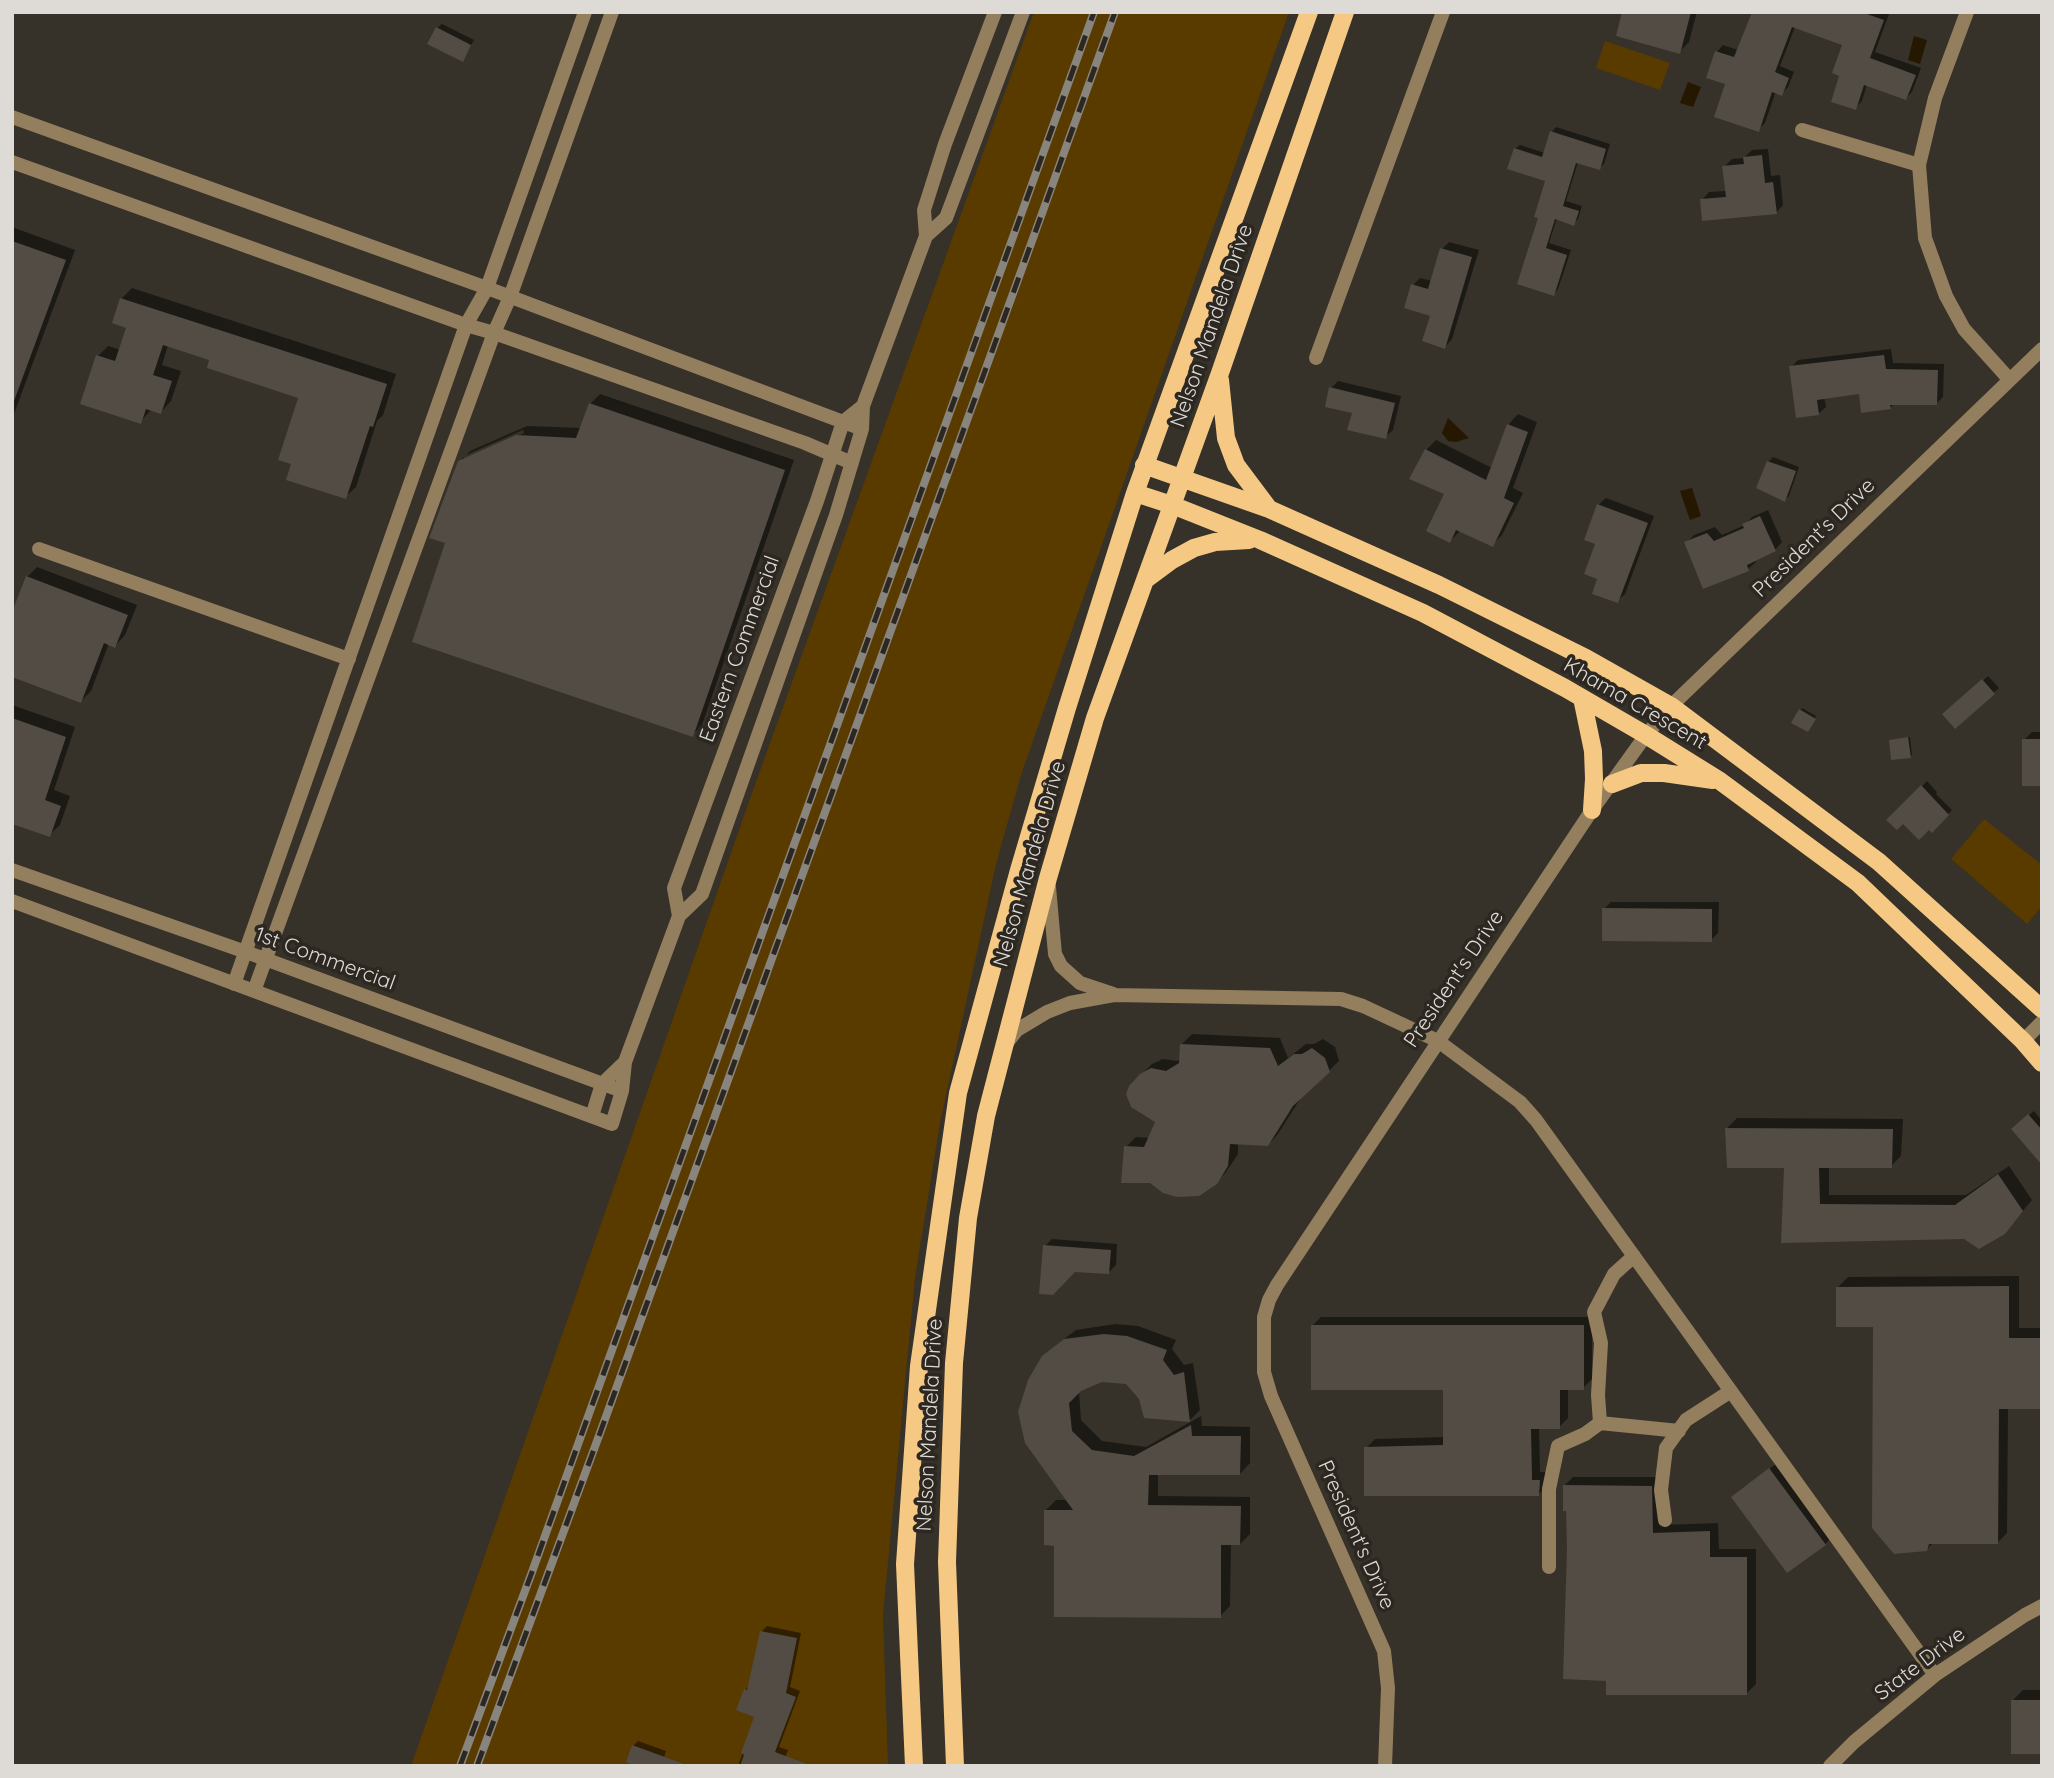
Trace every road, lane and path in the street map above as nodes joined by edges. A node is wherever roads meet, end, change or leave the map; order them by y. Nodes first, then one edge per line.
1 (585, 12) edge
2 (612, 12) edge
3 (995, 12) edge
4 (1023, 12) edge
5 (1309, 12) edge
6 (1345, 12) edge
7 (1443, 12) edge
8 (1967, 12) edge
9 (12, 117) edge
10 (1802, 131) dead end
11 (12, 162) edge
12 (1919, 165) junction
13 (926, 236) junction
14 (486, 288) junction
15 (510, 297) junction
16 (466, 325) junction
17 (494, 333) junction
18 (2042, 349) edge
19 (1316, 358) dead end
20 (1220, 373) junction
21 (2009, 379) junction
22 (863, 406) junction
23 (843, 422) junction
24 (862, 429) junction
25 (832, 454) junction
26 (852, 463) junction
27 (1144, 466) junction
28 (1182, 477) junction
29 (1135, 493) junction
30 (1172, 505) junction
31 (1269, 509) junction
32 (1260, 540) junction
33 (39, 549) dead end
34 (1145, 580) junction
35 (349, 659) junction
36 (1581, 698) junction
37 (1671, 706) junction
38 (1646, 735) junction
39 (1720, 781) junction
40 (1612, 784) junction
41 (1592, 810) junction
42 (12, 870) edge
43 (1048, 878) junction
44 (12, 901) edge
45 (679, 916) junction
46 (246, 952) junction
47 (265, 959) junction
48 (234, 984) junction
49 (254, 991) junction
50 (1114, 995) junction
51 (2042, 1009) edge
52 (2042, 1022) edge
53 (1438, 1041) junction
54 (2023, 1041) junction
55 (1002, 1049) junction
56 (625, 1062) junction
57 (2042, 1063) edge
58 (602, 1084) junction
59 (622, 1091) junction
60 (592, 1116) junction
61 (1634, 1256) junction
62 (1731, 1391) junction
63 (1600, 1423) junction
64 (1679, 1431) junction
65 (1665, 1520) dead end
66 (1549, 1567) dead end
67 (2042, 1606) edge
68 (1935, 1675) junction
69 (914, 1766) edge
70 (955, 1766) edge
71 (1385, 1766) edge
72 (1830, 1766) edge

1 - 14 street
2 - 15 street
3 - 13 street, Eastern Commercial
4 - 13 street, Eastern Commercial
5 - 27 main road, Nelson Mandela Drive
6 - 20 main road, Nelson Mandela Drive
7 - 19 street
8 - 12 street
9 - 14 street
10 - 12 street
11 - 16 street
12 - 21 street
13 - 22 street, Eastern Commercial
14 - 15 street
14 - 16 street
15 - 17 street
15 - 23 street
16 - 17 street
16 - 35 street
17 - 25 street
17 - 47 street
18 - 21 street, President's Drive
20 - 28 main road, Nelson Mandela Drive
20 - 31 main road
21 - 37 street, President's Drive
22 - 23 street
22 - 24 street, Eastern Commercial
23 - 24 street
23 - 25 street, Eastern Commercial
24 - 26 street, Eastern Commercial
25 - 26 street
25 - 45 street, Eastern Commercial
26 - 45 street, Eastern Commercial
27 - 28 main road, Khama Crescent
27 - 29 main road, Nelson Mandela Drive
28 - 30 main road, Nelson Mandela Drive
28 - 31 main road, Khama Crescent
29 - 30 main road, Khama Crescent
29 - 69 main road, Nelson Mandela Drive
30 - 32 main road, Khama Crescent
30 - 34 main road, Nelson Mandela Drive
31 - 37 main road, Khama Crescent
32 - 34 main road
32 - 36 main road, Khama Crescent
33 - 35 street
34 - 43 main road, Nelson Mandela Drive
35 - 46 street
36 - 38 main road, Khama Crescent
36 - 41 main road
37 - 38 street, President's Drive
37 - 51 main road, Khama Crescent
38 - 39 main road, Khama Crescent
38 - 40 street, President's Drive
39 - 40 main road
39 - 54 main road, Khama Crescent
40 - 41 street, President's Drive
41 - 53 street, President's Drive
42 - 46 street, 1st Commercial
43 - 50 street
43 - 55 main road, Nelson Mandela Drive
44 - 48 street
45 - 56 street, Eastern Commercial
46 - 47 street, 1st Commercial
46 - 48 street
47 - 49 street
47 - 58 street, 1st Commercial
48 - 49 street
49 - 60 street
50 - 53 street
50 - 55 street
52 - 54 street
53 - 61 street
53 - 71 street, President's Drive
54 - 57 main road, Khama Crescent
55 - 70 main road, Nelson Mandela Drive
56 - 58 street
56 - 59 street, Eastern Commercial
58 - 59 street, 1st Commercial
58 - 60 street
59 - 60 street, Eastern Commercial
61 - 62 street
61 - 63 street
62 - 64 street
62 - 68 street
63 - 64 street
63 - 66 street
64 - 65 street
67 - 68 street, State Drive
68 - 72 street, State Drive

